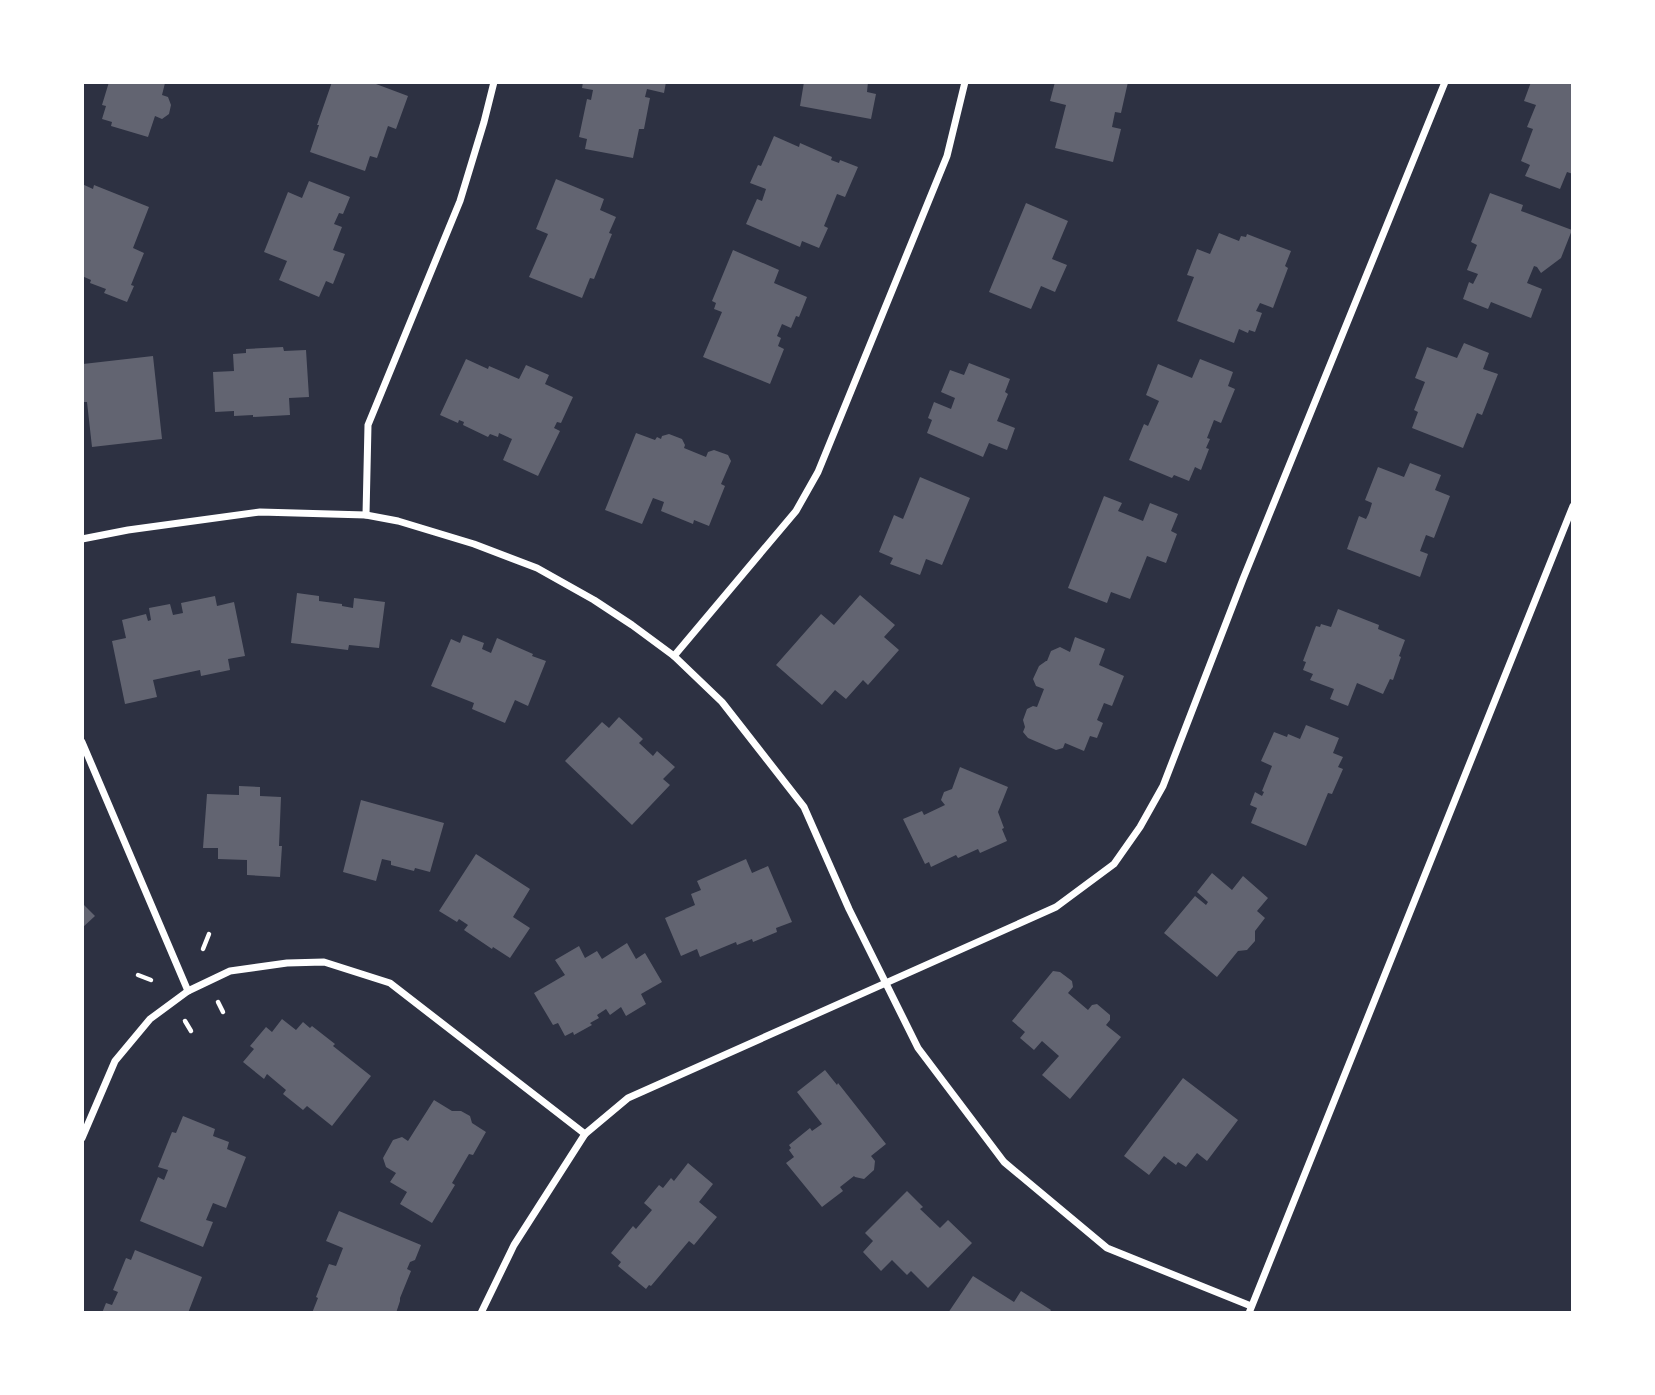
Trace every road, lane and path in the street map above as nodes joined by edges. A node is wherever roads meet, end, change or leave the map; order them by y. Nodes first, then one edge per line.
1 (494, 82) edge
2 (965, 82) edge
3 (1445, 82) edge
4 (1573, 506) edge
5 (366, 515) junction
6 (82, 539) edge
7 (674, 656) junction
8 (82, 742) edge
9 (209, 934) dead end
10 (203, 949) dead end
11 (138, 975) dead end
12 (151, 980) dead end
13 (885, 982) junction
14 (188, 991) junction
15 (218, 1002) dead end
16 (223, 1012) dead end
17 (184, 1021) dead end
18 (191, 1031) dead end
19 (585, 1134) junction
20 (82, 1138) edge
21 (1250, 1310) edge
22 (481, 1313) edge

1 - 5 street
2 - 7 street
3 - 13 street
4 - 21 street
5 - 6 street
5 - 7 street
7 - 13 street
8 - 14 street
9 - 10 path
11 - 12 path
13 - 19 street
13 - 21 street
14 - 19 street
14 - 20 street
15 - 16 path
17 - 18 path
19 - 22 street

